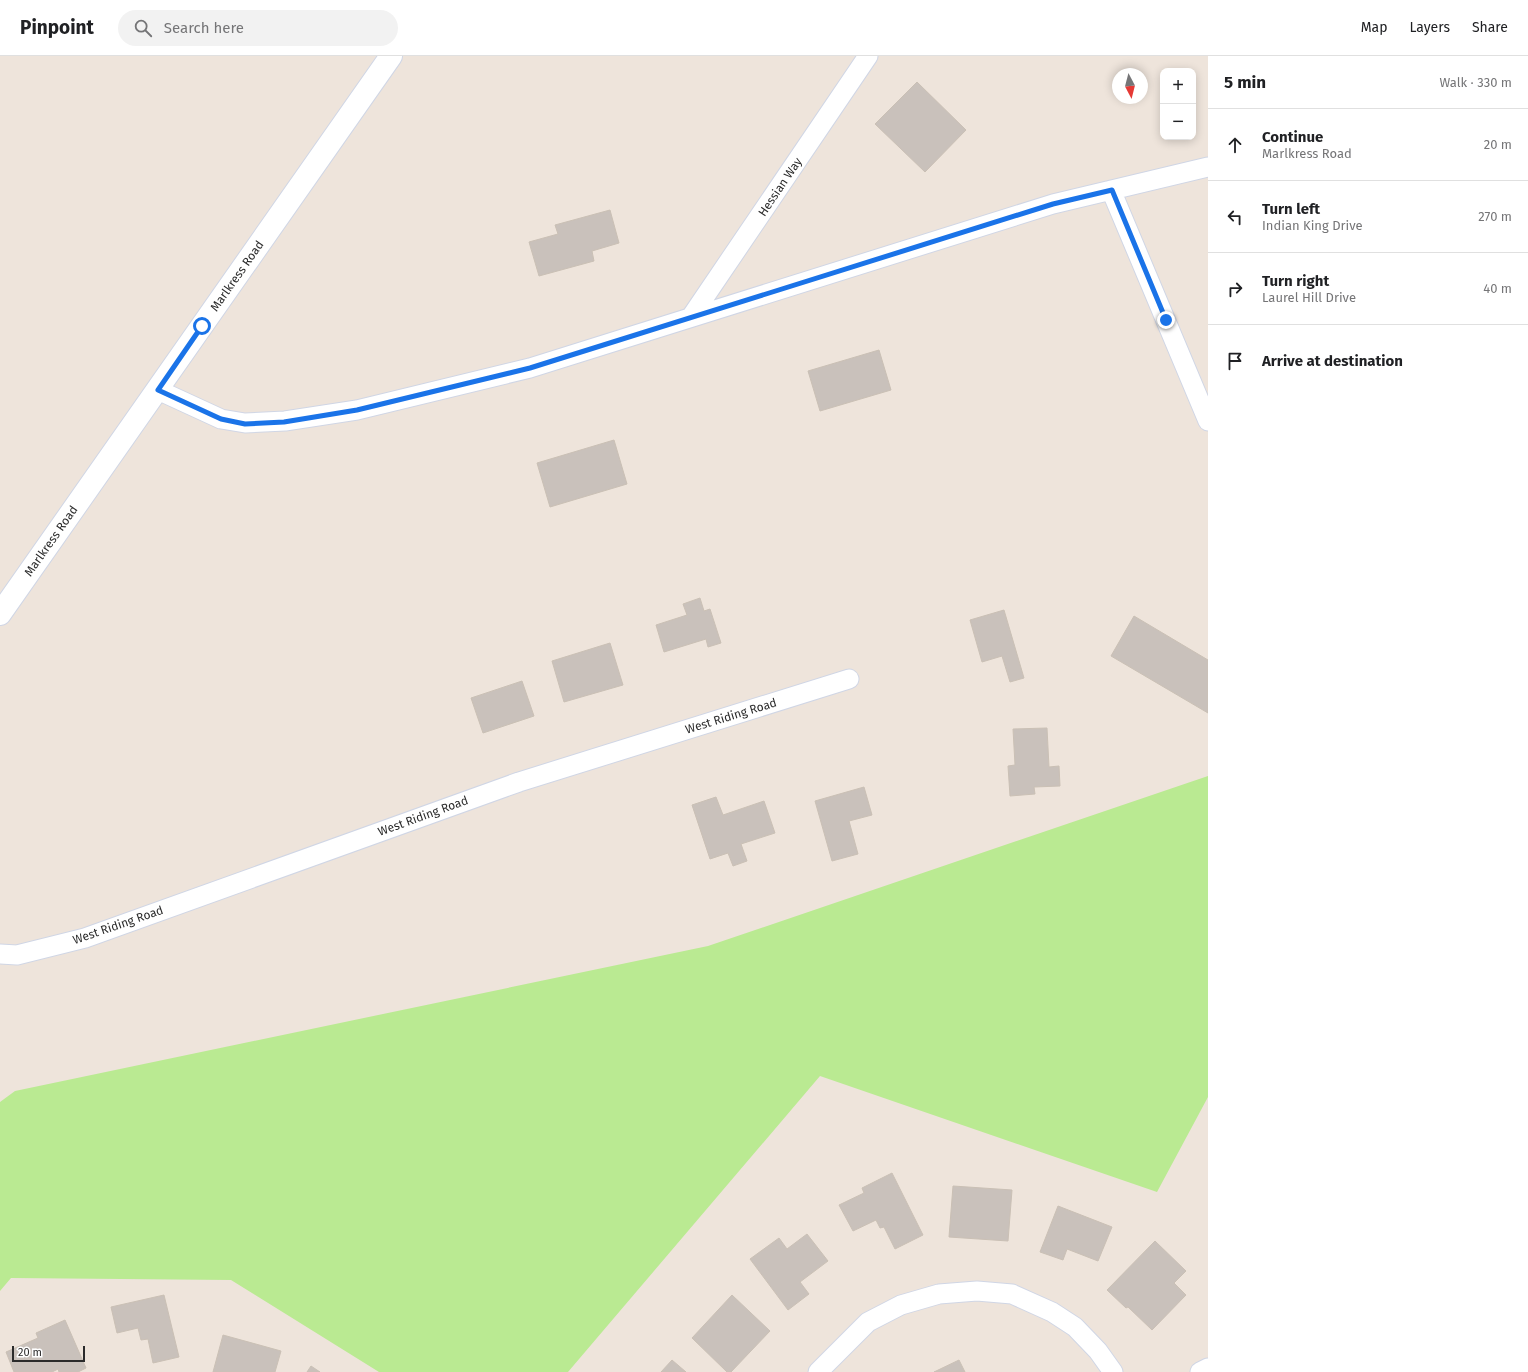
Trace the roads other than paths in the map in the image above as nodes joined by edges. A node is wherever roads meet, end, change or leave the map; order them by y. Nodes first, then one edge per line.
1 (391, 56) edge
2 (868, 56) edge
3 (1208, 167) edge
4 (1112, 190) junction
5 (691, 317) junction
6 (158, 390) junction
7 (1208, 421) edge
8 (0, 614) edge
9 (849, 679) dead end
10 (0, 954) edge
11 (1208, 1368) edge
12 (818, 1372) edge
13 (1113, 1372) edge
14 (1200, 1372) edge

1 - 6 street, Marlkress Road
2 - 5 street, Hessian Way
3 - 4 street
4 - 5 street
4 - 7 street
5 - 6 street
6 - 8 street, Marlkress Road
9 - 10 street, West Riding Road
11 - 14 street
12 - 13 street

